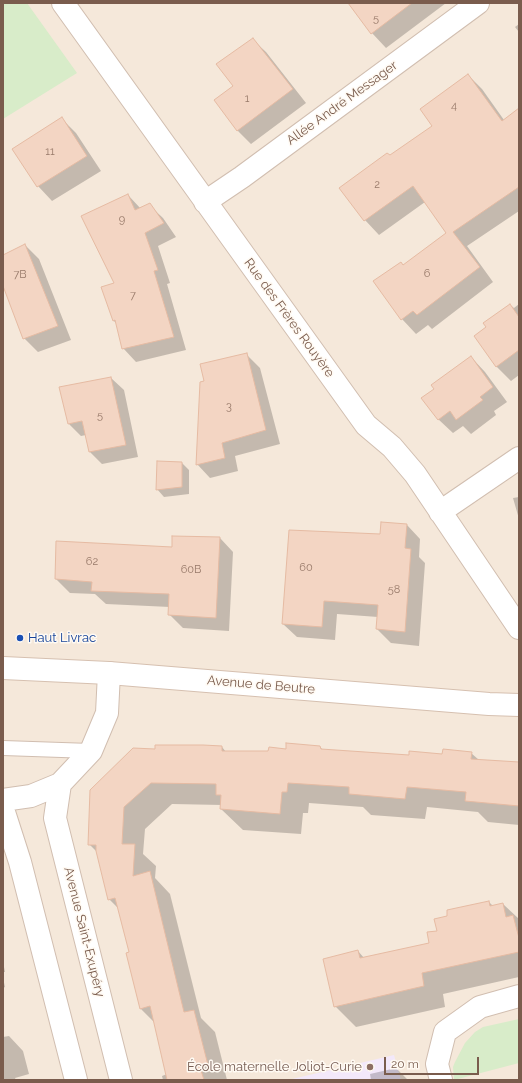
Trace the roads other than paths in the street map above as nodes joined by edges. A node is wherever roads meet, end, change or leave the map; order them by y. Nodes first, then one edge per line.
1 (63, 3) edge
2 (478, 3) edge
3 (205, 202) junction
4 (519, 458) edge
5 (440, 512) junction
6 (519, 628) edge
7 (3, 668) edge
8 (109, 673) junction
9 (519, 705) edge
10 (3, 748) edge
11 (91, 751) junction
12 (60, 784) junction
13 (3, 800) edge
14 (3, 809) edge
15 (519, 996) edge
16 (76, 1080) edge
17 (121, 1080) edge
18 (441, 1080) edge

1 - 3 street, Rue des Frères Rouyère
2 - 3 street, Allée André Messager
3 - 5 street, Rue des Frères Rouyère
4 - 5 street
5 - 6 street, Rue des Frères Rouyère
7 - 8 street, Avenue de Beutre
8 - 9 street, Avenue de Beutre
8 - 11 street
10 - 11 lane
11 - 12 street
12 - 13 street
12 - 17 street, Avenue Saint-Exupéry
14 - 16 street
15 - 18 street

